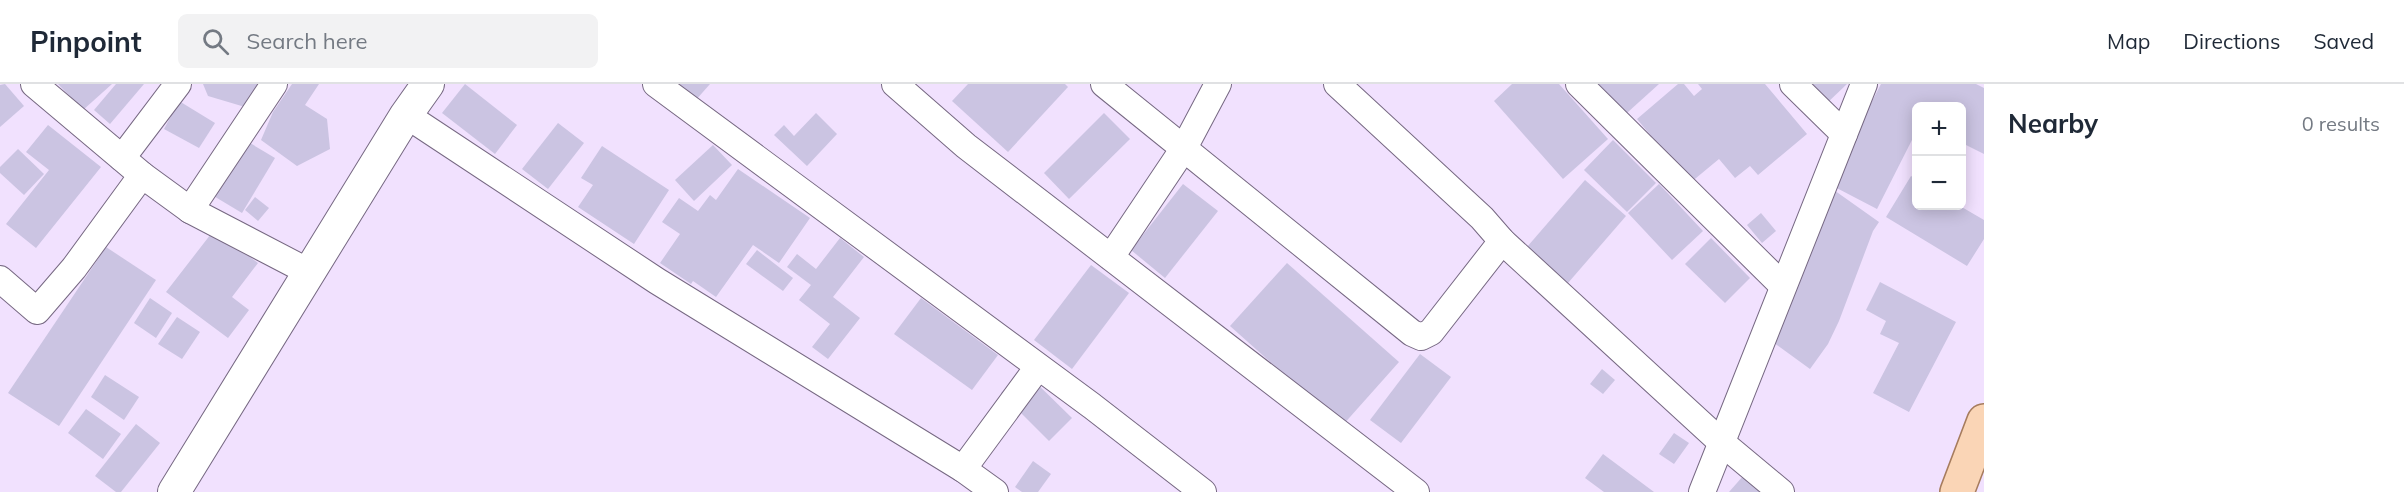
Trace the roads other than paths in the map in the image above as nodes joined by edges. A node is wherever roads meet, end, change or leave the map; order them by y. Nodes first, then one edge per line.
1 (34, 84) edge
2 (178, 84) edge
3 (274, 84) edge
4 (428, 84) edge
5 (656, 84) edge
6 (895, 84) edge
7 (1104, 84) edge
8 (1218, 84) edge
9 (1337, 84) edge
10 (1579, 84) edge
11 (1793, 84) edge
12 (1864, 84) edge
13 (406, 115) junction
14 (1844, 134) junction
15 (1185, 148) junction
16 (122, 158) junction
17 (142, 175) junction
18 (190, 210) junction
19 (1502, 241) junction
20 (1111, 257) junction
21 (309, 272) junction
22 (0, 279) edge
23 (1783, 286) junction
24 (1038, 367) junction
25 (1984, 421) edge
26 (1721, 442) junction
27 (963, 469) junction
28 (1199, 491) edge
29 (174, 492) edge
30 (995, 492) edge
31 (1416, 492) edge
32 (1702, 492) edge
33 (1781, 492) edge
34 (1957, 492) edge

1 - 16 street
2 - 16 street
3 - 18 street
4 - 13 street
5 - 24 street
6 - 20 street
7 - 15 street
8 - 15 street
9 - 19 street
10 - 23 street
11 - 14 street
12 - 14 street
13 - 21 street
13 - 27 street
14 - 23 street
15 - 19 street
15 - 20 street
16 - 17 street
17 - 18 street
17 - 22 street
18 - 21 street
19 - 26 street
20 - 31 street
21 - 29 street
23 - 26 street
24 - 27 street
24 - 28 street
25 - 34 main road
26 - 32 street
26 - 33 street
27 - 30 street

